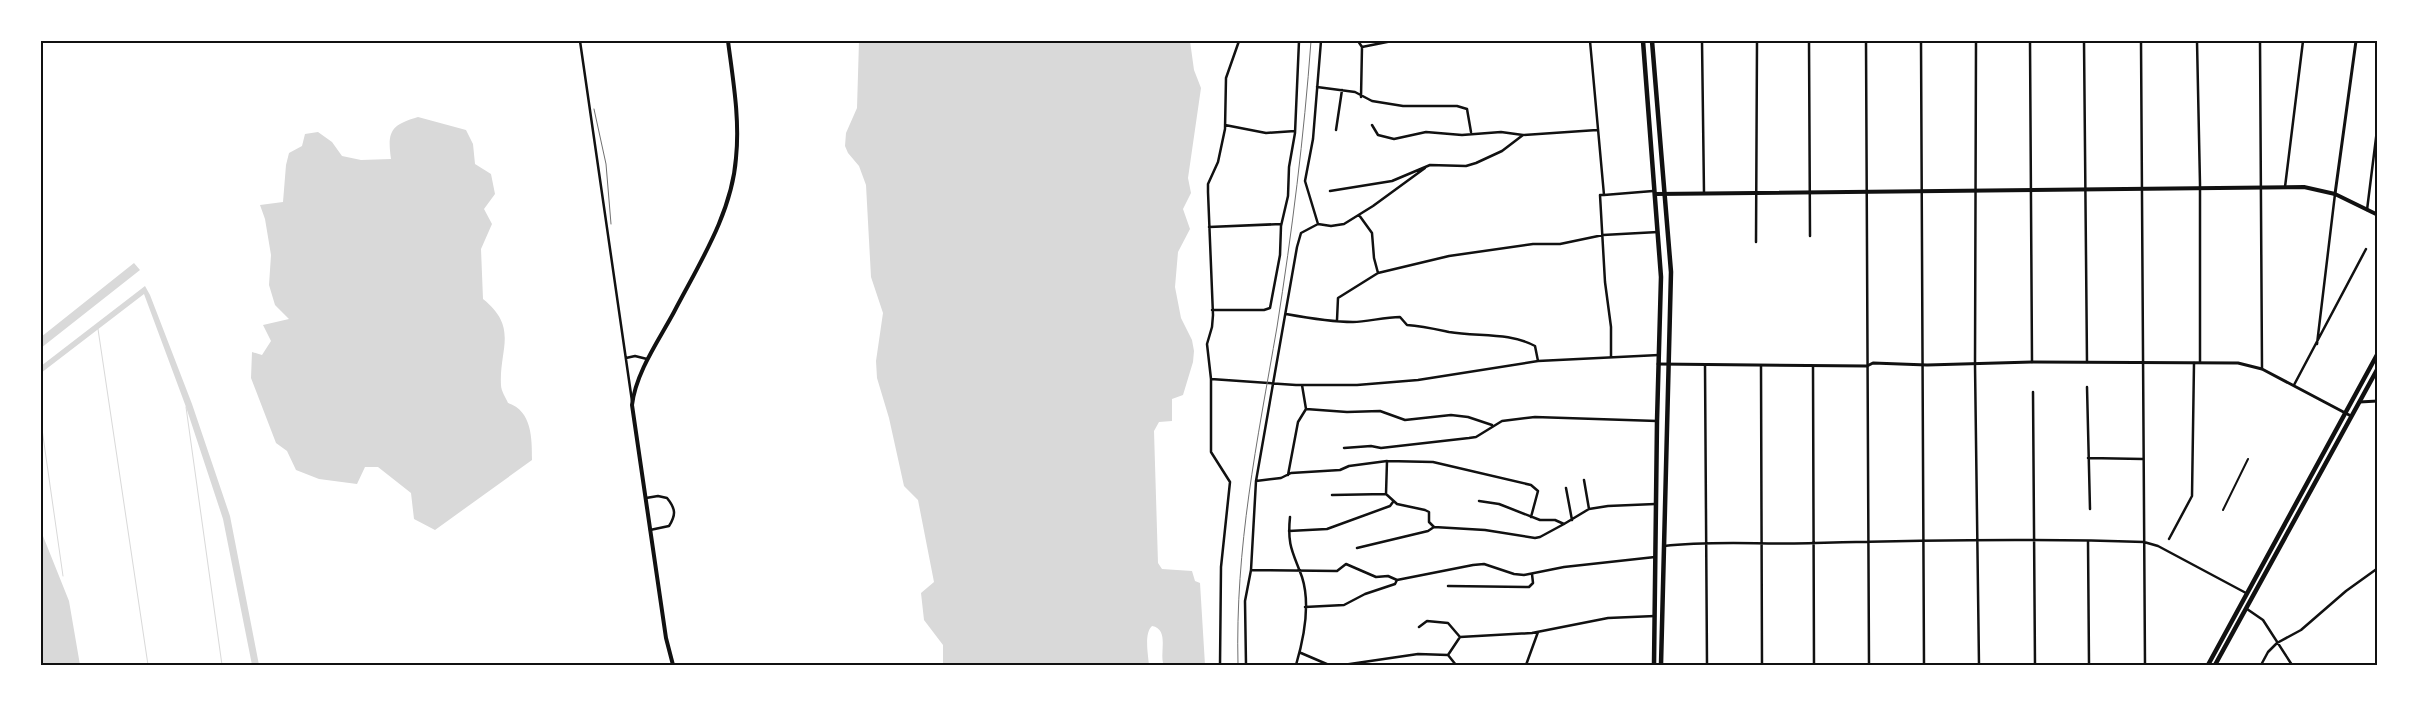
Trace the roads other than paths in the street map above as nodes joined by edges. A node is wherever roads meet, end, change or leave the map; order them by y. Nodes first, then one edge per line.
1 (580, 41) edge
2 (728, 41) edge
3 (1239, 41) edge
4 (1299, 41) edge
5 (1321, 41) edge
6 (1358, 41) edge
7 (1392, 41) edge
8 (1590, 41) edge
9 (1642, 41) edge
10 (1652, 41) edge
11 (1702, 41) edge
12 (1757, 41) edge
13 (1809, 41) edge
14 (1866, 41) edge
15 (1921, 41) edge
16 (1976, 41) edge
17 (2030, 41) edge
18 (2084, 41) edge
19 (2141, 41) edge
20 (2197, 41) edge
21 (2260, 41) edge
22 (2303, 41) edge
23 (2356, 41) edge
24 (1362, 47) junction
25 (1317, 88) junction
26 (1342, 90) junction
27 (1361, 96) junction
28 (2378, 122) edge
29 (1372, 125) dead end
30 (1225, 126) junction
31 (1336, 130) dead end
32 (1597, 130) junction
33 (1295, 131) junction
34 (1471, 132) junction
35 (1523, 136) junction
36 (1426, 167) junction
37 (2261, 187) junction
38 (2285, 187) junction
39 (2141, 188) junction
40 (2200, 188) junction
41 (2086, 189) junction
42 (1922, 190) junction
43 (1976, 190) junction
44 (2032, 190) junction
45 (1330, 191) dead end
46 (1810, 191) junction
47 (1868, 191) junction
48 (1655, 192) junction
49 (1756, 192) junction
50 (1664, 193) junction
51 (1704, 193) junction
52 (2335, 194) junction
53 (1604, 195) junction
54 (2367, 210) junction
55 (1358, 215) junction
56 (2378, 215) edge
57 (1282, 224) junction
58 (1318, 224) junction
59 (1209, 227) junction
60 (1658, 232) junction
61 (1603, 234) junction
62 (1810, 236) dead end
63 (1756, 242) dead end
64 (2366, 249) dead end
65 (1378, 273) junction
66 (1671, 288) junction
67 (1661, 289) junction
68 (1212, 310) junction
69 (1286, 314) junction
70 (1338, 320) junction
71 (2316, 346) junction
72 (2378, 353) edge
73 (1659, 355) junction
74 (1611, 356) junction
75 (626, 358) junction
76 (649, 359) junction
77 (1538, 361) junction
78 (2032, 362) junction
79 (2088, 362) junction
80 (2142, 362) junction
81 (2194, 362) junction
82 (2200, 362) junction
83 (1658, 364) junction
84 (1668, 365) junction
85 (1705, 365) junction
86 (1922, 365) junction
87 (1975, 365) junction
88 (1760, 366) junction
89 (1813, 366) junction
90 (1867, 366) junction
91 (2378, 368) edge
92 (2262, 369) junction
93 (1211, 379) junction
94 (1274, 383) junction
95 (1302, 385) junction
96 (2294, 385) junction
97 (2087, 388) dead end
98 (2033, 392) dead end
99 (2378, 401) edge
100 (2358, 402) junction
101 (632, 404) junction
102 (1306, 409) junction
103 (2345, 413) junction
104 (2351, 416) junction
105 (1656, 421) junction
106 (1492, 425) junction
107 (1344, 448) dead end
108 (2088, 458) junction
109 (2143, 459) junction
110 (2248, 459) dead end
111 (1387, 461) junction
112 (1288, 475) junction
113 (1584, 480) dead end
114 (1256, 481) junction
115 (1566, 488) dead end
116 (1386, 494) junction
117 (1332, 495) dead end
118 (645, 499) junction
119 (1479, 501) dead end
120 (1393, 502) junction
121 (1656, 504) junction
122 (2090, 509) dead end
123 (1588, 510) junction
124 (2223, 510) dead end
125 (1290, 517) dead end
126 (1531, 517) junction
127 (1572, 520) junction
128 (1564, 524) junction
129 (1434, 527) junction
130 (650, 530) junction
131 (1289, 530) junction
132 (2169, 539) dead end
133 (1870, 541) junction
134 (1924, 541) junction
135 (2088, 541) junction
136 (1705, 542) junction
137 (1978, 542) junction
138 (2034, 542) junction
139 (2144, 542) junction
140 (1815, 543) junction
141 (1761, 544) junction
142 (1664, 546) junction
143 (1357, 548) dead end
144 (1656, 556) junction
145 (2378, 568) edge
146 (1251, 570) junction
147 (1298, 570) junction
148 (1532, 574) junction
149 (1396, 580) junction
150 (1448, 586) dead end
151 (2246, 593) junction
152 (1305, 606) junction
153 (2246, 608) junction
154 (1655, 616) junction
155 (1419, 627) dead end
156 (1538, 632) junction
157 (1460, 637) junction
158 (2277, 643) junction
159 (1300, 653) junction
160 (1448, 655) junction
161 (673, 665) edge
162 (1220, 665) edge
163 (1246, 665) edge
164 (1296, 665) edge
165 (1329, 665) edge
166 (1343, 665) edge
167 (1456, 665) edge
168 (1526, 665) edge
169 (1654, 665) edge
170 (1661, 665) edge
171 (1707, 665) edge
172 (1762, 665) edge
173 (1814, 665) edge
174 (1869, 665) edge
175 (1924, 665) edge
176 (1979, 665) edge
177 (2035, 665) edge
178 (2089, 665) edge
179 (2145, 665) edge
180 (2208, 665) edge
181 (2215, 665) edge
182 (2260, 665) edge
183 (2292, 665) edge

1 - 75 street
2 - 76 main road
3 - 30 street
4 - 33 street
5 - 25 street
6 - 24 street
7 - 24 street
8 - 32 street
9 - 48 main road
10 - 50 main road
11 - 51 street
12 - 49 street
13 - 46 street
14 - 47 street
15 - 42 street
16 - 43 street
17 - 44 street
18 - 41 street
19 - 39 street
20 - 40 street
21 - 37 street
22 - 38 street
23 - 52 street
24 - 27 street
25 - 26 street
25 - 58 street
26 - 27 street
26 - 31 street
27 - 34 street
28 - 54 street
29 - 34 street
30 - 33 street
30 - 59 street
32 - 35 street
32 - 53 street
33 - 57 street
34 - 35 street
35 - 36 street
36 - 45 street
36 - 55 street
37 - 38 main road
37 - 40 main road
37 - 92 street
38 - 52 main road
39 - 40 main road
39 - 41 main road
39 - 80 street
40 - 82 street
41 - 44 main road
41 - 79 street
42 - 43 main road
42 - 47 main road
42 - 86 street
43 - 44 main road
43 - 87 street
44 - 78 street
46 - 47 main road
46 - 49 main road
46 - 62 street
47 - 90 street
48 - 50 main road
48 - 53 street
48 - 60 main road
49 - 51 main road
49 - 63 street
50 - 51 main road
50 - 66 main road
52 - 54 main road
52 - 71 street
53 - 61 street
54 - 56 main road
55 - 58 street
55 - 65 street
57 - 59 street
57 - 68 street
58 - 69 street
59 - 68 street
60 - 61 street
60 - 67 main road
61 - 65 street
61 - 74 street
64 - 71 street
65 - 70 street
66 - 67 main road
66 - 84 main road
67 - 73 main road
68 - 93 street
69 - 70 street
69 - 94 street
70 - 77 street
71 - 96 street
72 - 103 main road
73 - 74 street
73 - 83 main road
74 - 77 street
75 - 76 street
75 - 101 street
76 - 101 main road
77 - 95 street
78 - 79 street
78 - 87 street
79 - 80 street
80 - 81 street
80 - 109 street
81 - 82 street
81 - 132 street
82 - 92 street
83 - 84 street
83 - 105 main road
84 - 85 street
84 - 142 main road
85 - 88 street
85 - 136 street
86 - 87 street
86 - 90 street
86 - 134 street
87 - 137 street
88 - 89 street
88 - 141 street
89 - 90 street
89 - 140 street
90 - 133 street
91 - 100 main road
92 - 96 street
93 - 94 street
93 - 162 street
94 - 95 street
94 - 114 street
95 - 102 street
96 - 103 street
97 - 108 street
98 - 138 street
99 - 100 street
100 - 104 main road
101 - 118 main road
102 - 106 street
102 - 112 street
103 - 104 street
103 - 151 main road
104 - 153 main road
105 - 106 street
105 - 121 main road
106 - 107 street
108 - 109 street
108 - 122 street
109 - 139 street
110 - 124 street
111 - 112 street
111 - 116 street
111 - 126 street
112 - 114 street
113 - 123 street
114 - 146 street
115 - 127 street
116 - 117 street
116 - 120 street
118 - 130 main road
118 - 130 street
119 - 126 street
120 - 129 street
120 - 131 street
121 - 123 street
121 - 144 main road
123 - 127 street
125 - 131 street
126 - 128 street
127 - 128 street
128 - 129 street
129 - 143 street
130 - 161 main road
131 - 147 street
133 - 134 street
133 - 140 street
133 - 174 street
134 - 137 street
134 - 175 street
135 - 138 street
135 - 139 street
135 - 178 street
136 - 141 street
136 - 142 street
136 - 171 street
137 - 138 street
137 - 176 street
138 - 177 street
139 - 151 street
139 - 179 street
140 - 141 street
140 - 173 street
141 - 172 street
142 - 170 main road
144 - 148 street
144 - 154 main road
145 - 158 street
146 - 147 street
146 - 163 street
147 - 149 street
147 - 152 street
148 - 149 street
148 - 150 street
149 - 152 street
151 - 180 main road
152 - 159 street
153 - 158 street
153 - 181 main road
154 - 156 street
154 - 169 main road
155 - 157 street
156 - 157 street
156 - 168 street
157 - 160 street
158 - 182 street
158 - 183 street
159 - 164 street
159 - 165 street
160 - 166 street
160 - 167 street

